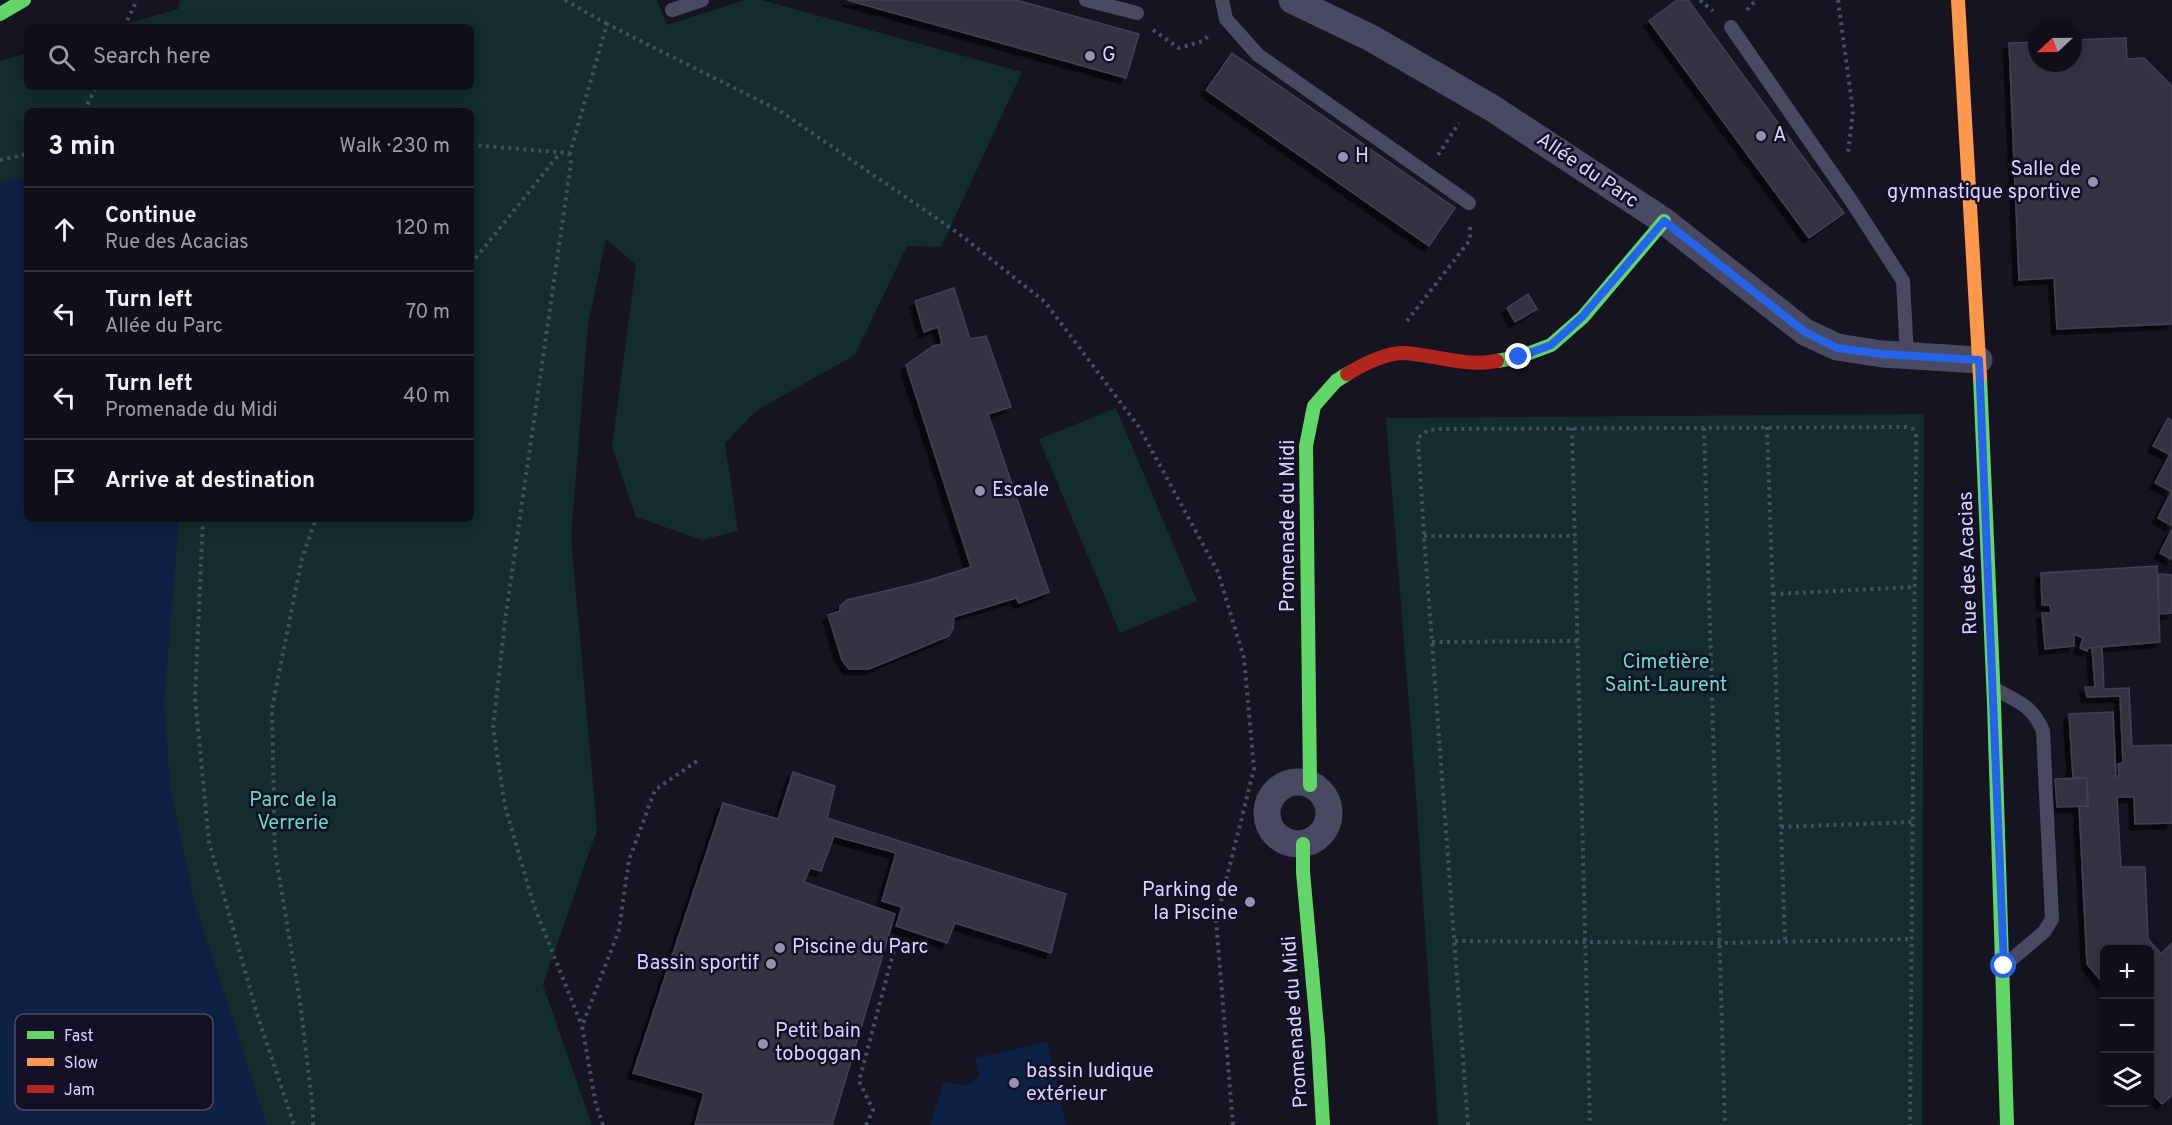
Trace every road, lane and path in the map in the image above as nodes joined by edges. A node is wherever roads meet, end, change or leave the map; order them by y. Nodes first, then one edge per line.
1 (24, 0) edge
2 (137, 0) edge
3 (565, 0) edge
4 (702, 0) edge
5 (1086, 0) edge
6 (1222, 0) edge
7 (1292, 0) edge
8 (1838, 0) edge
9 (1958, 0) edge
10 (672, 10) dead end
11 (1137, 13) joint
12 (0, 14) edge
13 (1226, 19) junction
14 (125, 24) edge
15 (607, 24) junction
16 (1731, 27) dead end
17 (94, 90) edge
18 (1476, 98) junction
19 (86, 108) edge
20 (474, 145) edge
21 (570, 153) junction
22 (24, 155) edge
23 (0, 160) edge
24 (1426, 173) junction
25 (1844, 190) junction
26 (1469, 203) joint
27 (1664, 221) junction
28 (474, 260) edge
29 (1401, 353) junction
30 (1907, 356) junction
31 (1988, 360) junction
32 (1767, 427) junction
33 (1572, 428) junction
34 (1704, 428) junction
35 (203, 522) edge
36 (315, 522) edge
37 (1424, 536) junction
38 (1575, 536) junction
39 (1915, 587) junction
40 (1773, 594) junction
41 (1578, 641) junction
42 (1432, 642) junction
43 (1994, 689) junction
44 (700, 759) dead end
45 (1310, 785) junction
46 (1913, 822) junction
47 (1781, 827) junction
48 (1303, 844) junction
49 (1911, 939) junction
50 (1455, 941) junction
51 (1785, 942) junction
52 (1585, 943) junction
53 (1719, 943) junction
54 (894, 950) dead end
55 (2004, 966) junction
56 (582, 1026) junction
57 (294, 1125) edge
58 (313, 1125) edge
59 (603, 1125) edge
60 (866, 1125) edge
61 (1233, 1125) edge
62 (1323, 1125) edge
63 (1468, 1125) edge
64 (1590, 1125) edge
65 (1725, 1125) edge
66 (1910, 1125) edge
67 (2007, 1125) edge

1 - 12 street
2 - 14 path
3 - 15 path
4 - 10 lane
5 - 11 lane
6 - 13 lane
7 - 18 street, Allée du Parc
8 - 25 path
9 - 31 street, Rue des Acacias
11 - 13 path
13 - 24 lane
15 - 21 path
15 - 61 path
16 - 25 lane
17 - 19 path
18 - 24 path
18 - 27 street, Allée du Parc
20 - 21 path
21 - 28 path
21 - 56 path
22 - 23 path
24 - 26 lane
25 - 30 lane
26 - 29 path
27 - 29 street, Promenade du Midi
27 - 30 street, Allée du Parc
29 - 45 street, Promenade du Midi
30 - 31 street, Allée du Parc
31 - 43 street, Rue des Acacias
32 - 34 path
32 - 39 path
32 - 40 path
33 - 34 path
33 - 37 path
33 - 38 path
34 - 53 path
35 - 57 path
36 - 58 path
37 - 38 path
37 - 42 path
38 - 41 path
39 - 40 path
39 - 46 path
40 - 47 path
41 - 42 path
41 - 52 path
42 - 50 path
43 - 55 street, Rue des Acacias
43 - 55 lane
44 - 56 path
45 - 48 street
45 - 48 street
46 - 47 path
46 - 49 path
47 - 51 path
48 - 62 street, Promenade du Midi
49 - 51 path
49 - 66 path
50 - 52 path
50 - 63 path
51 - 53 path
52 - 53 path
52 - 64 path
53 - 65 path
54 - 60 path
55 - 67 street, Rue des Acacias
56 - 59 path

